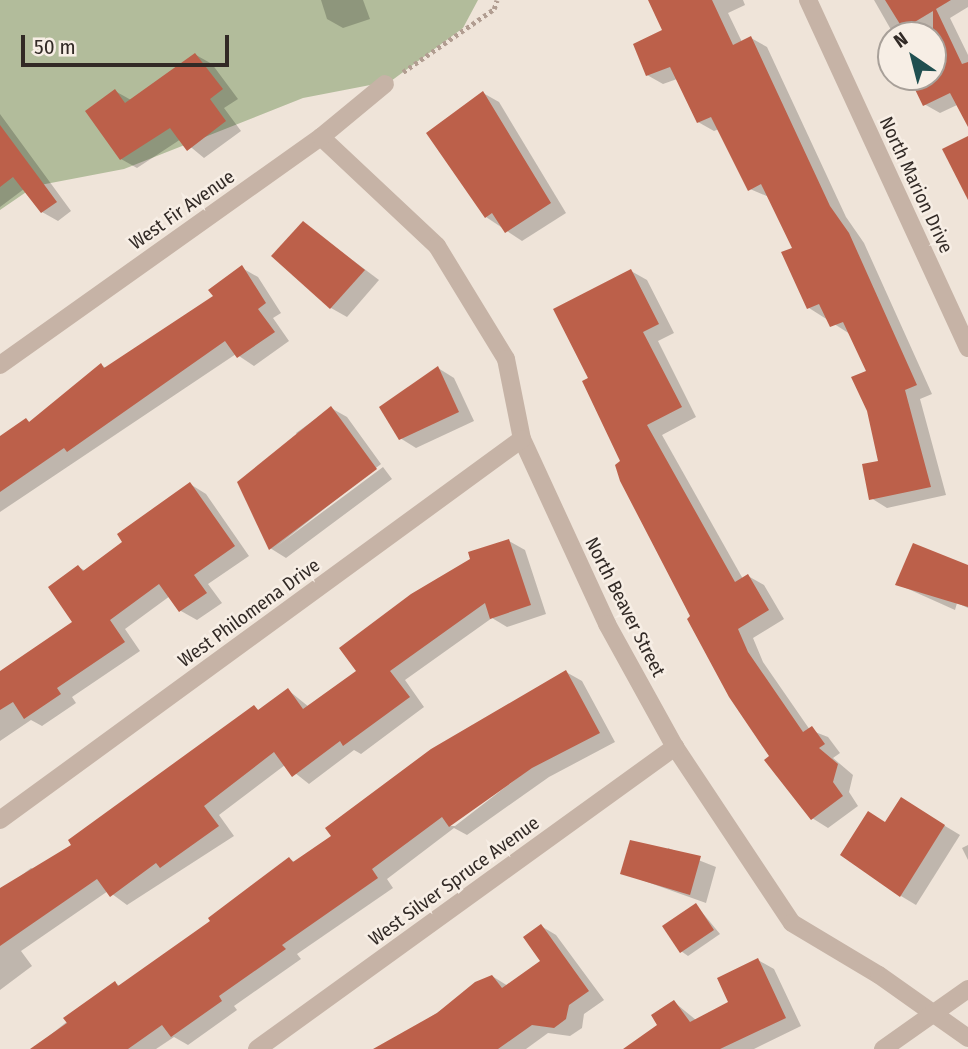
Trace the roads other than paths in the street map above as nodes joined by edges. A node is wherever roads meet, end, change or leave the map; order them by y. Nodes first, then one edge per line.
1 (808, 0) edge
2 (385, 84) road end
3 (321, 137) junction
4 (968, 348) edge
5 (0, 365) edge
6 (522, 439) junction
7 (675, 747) junction
8 (0, 820) edge
9 (968, 989) edge
10 (934, 1013) junction
11 (968, 1038) edge
12 (257, 1049) edge
13 (883, 1049) edge

1 - 4 street, North Marion Drive
2 - 3 street, West Fir Avenue
3 - 5 street, West Fir Avenue
3 - 6 street, North Beaver Street
6 - 7 street, North Beaver Street
6 - 8 street, West Philomena Drive
7 - 10 street, North Beaver Street
7 - 12 street, West Silver Spruce Avenue
9 - 10 street
10 - 11 street, North Beaver Street
10 - 13 street

